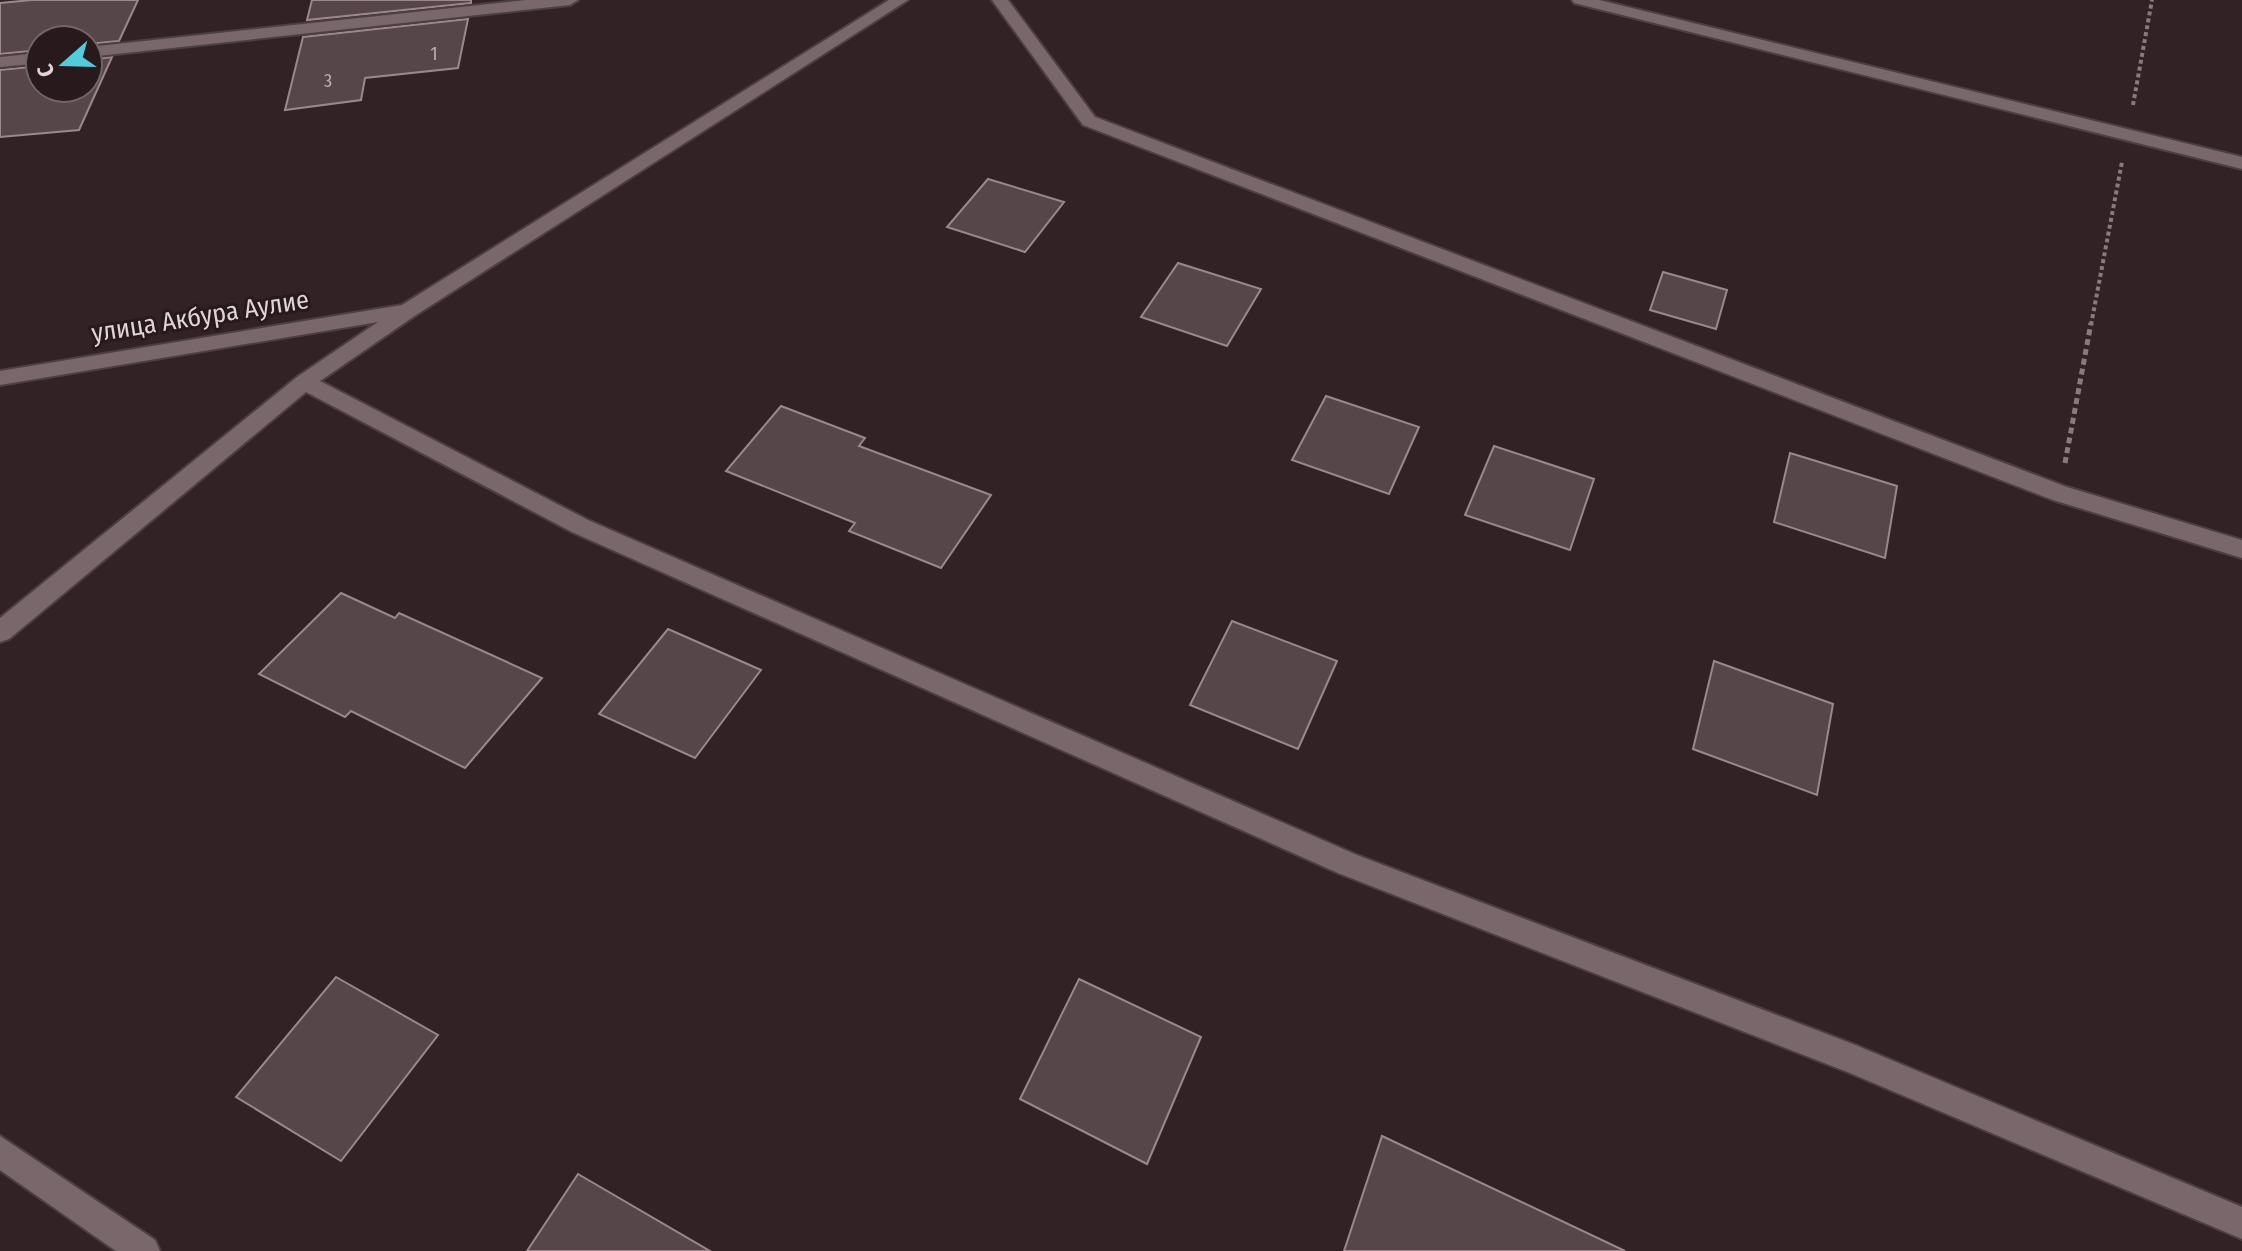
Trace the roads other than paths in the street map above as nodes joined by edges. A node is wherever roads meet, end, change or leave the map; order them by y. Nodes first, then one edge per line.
1 (570, 0) edge
2 (900, 0) edge
3 (1000, 0) edge
4 (1580, 0) edge
5 (104, 50) edge
6 (24, 60) edge
7 (0, 62) edge
8 (2242, 163) edge
9 (409, 310) junction
10 (0, 378) edge
11 (304, 382) junction
12 (2242, 549) edge
13 (0, 632) edge
14 (0, 1151) edge
15 (2242, 1223) edge
16 (144, 1251) edge

1 - 5 street
2 - 9 street
3 - 12 street
4 - 8 street
6 - 7 street
9 - 10 street, улица Акбура Аулие
9 - 11 street
11 - 13 street
11 - 15 street
14 - 16 street

